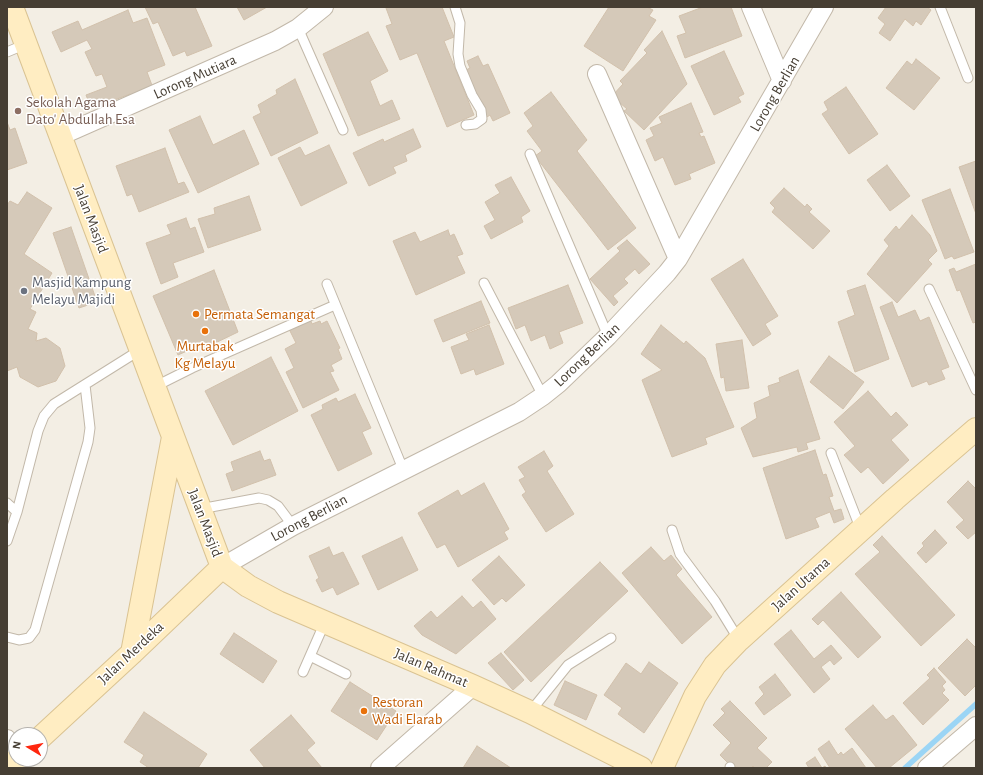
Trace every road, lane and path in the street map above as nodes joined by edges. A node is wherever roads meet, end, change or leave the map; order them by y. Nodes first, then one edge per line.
1 (12, 7) edge
2 (324, 7) edge
3 (455, 7) edge
4 (751, 7) edge
5 (824, 7) edge
6 (940, 7) edge
7 (298, 28) junction
8 (16, 48) edge
9 (597, 74) dead end
10 (968, 78) dead end
11 (782, 81) junction
12 (466, 125) dead end
13 (343, 130) dead end
14 (60, 136) junction
15 (530, 154) dead end
16 (678, 259) junction
17 (484, 282) dead end
18 (327, 284) dead end
19 (929, 289) dead end
20 (335, 304) junction
21 (608, 336) junction
22 (140, 350) junction
23 (85, 385) junction
24 (154, 388) junction
25 (976, 390) edge
26 (544, 396) junction
27 (976, 429) edge
28 (173, 437) junction
29 (831, 453) dead end
30 (404, 469) junction
31 (7, 503) edge
32 (200, 509) junction
33 (18, 512) junction
34 (293, 526) junction
35 (672, 530) dead end
36 (860, 530) junction
37 (7, 541) edge
38 (222, 566) junction
39 (325, 622) junction
40 (7, 636) edge
41 (611, 638) dead end
42 (739, 640) junction
43 (132, 652) junction
44 (310, 656) junction
45 (303, 672) dead end
46 (346, 674) dead end
47 (473, 686) junction
48 (530, 712) junction
49 (976, 726) edge
50 (48, 731) edge
51 (380, 768) edge
52 (641, 768) edge
53 (662, 768) edge
54 (927, 768) edge

1 - 8 main road, Jalan Masjid
2 - 7 street, Lorong Mutiara
3 - 12 lane
4 - 11 street
5 - 11 street, Lorong Berlian
6 - 10 lane
7 - 13 lane
7 - 14 street, Lorong Mutiara
8 - 14 main road, Jalan Masjid
9 - 16 street
11 - 16 street, Lorong Berlian
14 - 22 main road, Jalan Masjid
15 - 21 lane
16 - 21 street, Lorong Berlian
17 - 26 lane
18 - 20 lane
19 - 25 lane
20 - 24 lane
20 - 30 lane
21 - 26 street, Lorong Berlian
22 - 23 lane
22 - 24 main road, Jalan Masjid
23 - 33 lane
23 - 40 lane
24 - 28 main road, Jalan Masjid
26 - 30 street, Lorong Berlian
27 - 36 main road, Jalan Utama
28 - 32 main road, Jalan Masjid
28 - 43 main road
29 - 36 lane
30 - 34 street, Lorong Berlian
31 - 33 lane
32 - 34 lane
32 - 38 main road, Jalan Masjid
33 - 37 lane
34 - 38 street, Lorong Berlian
35 - 42 lane
36 - 42 main road, Jalan Utama
38 - 39 main road, Jalan Rahmat
38 - 43 main road, Jalan Merdeka
39 - 44 lane
39 - 47 main road, Jalan Rahmat
41 - 48 lane
42 - 53 main road, Jalan Utama
43 - 50 main road, Jalan Merdeka
44 - 45 lane
44 - 46 lane
47 - 48 main road, Jalan Rahmat
47 - 51 street
48 - 52 main road, Jalan Rahmat
49 - 54 street

